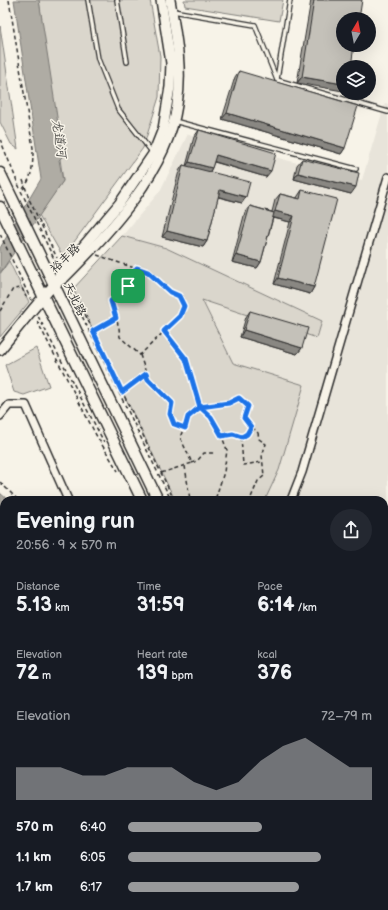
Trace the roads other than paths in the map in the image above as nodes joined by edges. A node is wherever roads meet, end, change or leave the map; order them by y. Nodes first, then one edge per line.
1 (88, 0) edge
2 (117, 0) edge
3 (161, 0) edge
4 (170, 0) edge
5 (290, 0) edge
6 (172, 10) junction
7 (127, 62) dead end
8 (277, 80) junction
9 (388, 112) edge
10 (174, 121) junction
11 (153, 154) junction
12 (356, 169) dead end
13 (0, 173) edge
14 (388, 177) edge
15 (0, 207) edge
16 (62, 275) junction
17 (54, 285) junction
18 (44, 297) junction
19 (0, 350) edge
20 (0, 416) edge
21 (66, 496) edge
22 (140, 496) edge
23 (156, 496) edge
24 (293, 496) edge

1 - 11 lane
2 - 7 lane
3 - 11 street, 裕丰路
4 - 6 street, 裕丰路
5 - 8 lane
6 - 8 lane
6 - 10 street, 裕丰路
8 - 9 lane
10 - 12 lane
10 - 16 street, 裕丰路
11 - 16 street, 裕丰路
13 - 17 main road, 天北路
14 - 24 street
15 - 18 main road
16 - 17 street, 裕丰路
17 - 18 street, 裕丰路
17 - 23 main road, 天北路
18 - 19 street, 裕丰路
18 - 22 main road
20 - 21 street

